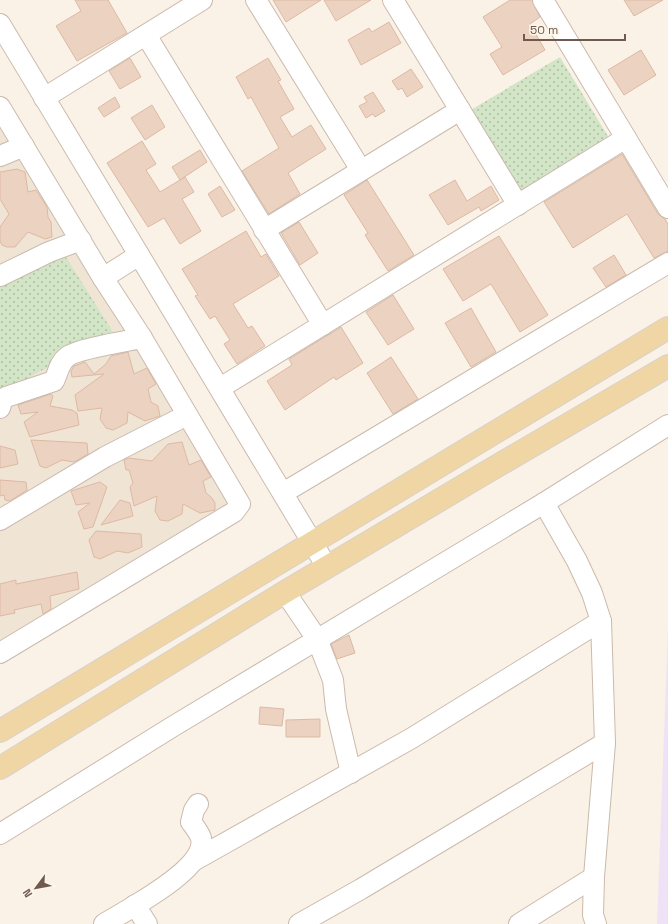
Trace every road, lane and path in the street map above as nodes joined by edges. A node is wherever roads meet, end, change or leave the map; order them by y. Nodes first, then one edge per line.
1 (202, 0) edge
2 (256, 0) edge
3 (393, 0) edge
4 (543, 0) edge
5 (0, 24) edge
6 (146, 35) junction
7 (44, 98) junction
8 (0, 107) edge
9 (460, 110) junction
10 (626, 138) junction
11 (24, 146) junction
12 (0, 156) edge
13 (361, 170) junction
14 (518, 205) junction
15 (668, 208) edge
16 (264, 230) junction
17 (80, 240) junction
18 (139, 255) junction
19 (668, 263) edge
20 (0, 276) edge
21 (103, 278) junction
22 (322, 325) junction
23 (668, 328) edge
24 (142, 338) junction
25 (668, 366) edge
26 (220, 388) junction
27 (0, 408) edge
28 (187, 415) junction
29 (668, 425) edge
30 (283, 493) junction
31 (544, 503) junction
32 (0, 520) edge
33 (312, 542) junction
34 (327, 567) junction
35 (286, 592) junction
36 (601, 622) junction
37 (317, 639) junction
38 (0, 653) edge
39 (0, 731) edge
40 (605, 743) junction
41 (0, 768) edge
42 (351, 773) junction
43 (198, 804) dead end
44 (0, 834) edge
45 (195, 860) junction
46 (594, 877) junction
47 (135, 905) junction
48 (104, 924) edge
49 (147, 924) edge
50 (299, 924) edge
51 (519, 924) edge
52 (596, 924) edge

1 - 6 street
2 - 13 street
3 - 9 street
4 - 10 street
5 - 7 street
6 - 7 street
6 - 16 street
7 - 18 street
8 - 11 street
9 - 13 street
9 - 14 street
10 - 14 street
10 - 15 street
11 - 12 street
11 - 17 street
13 - 16 street
14 - 22 street
16 - 22 street
17 - 20 street
17 - 21 street
18 - 21 street
18 - 26 street
19 - 30 street
21 - 24 street
22 - 26 street
23 - 33 main road
24 - 27 street
24 - 28 street
25 - 34 main road
26 - 30 street
28 - 32 street
28 - 38 street
29 - 31 street
30 - 33 street
31 - 36 street
31 - 37 street
33 - 34 street
33 - 39 main road
34 - 35 main road
35 - 37 street
35 - 41 main road
36 - 40 street
36 - 42 street
37 - 42 street
37 - 44 street
40 - 46 street
40 - 50 street
42 - 45 street
43 - 45 street
45 - 47 street
46 - 51 street
46 - 52 street
47 - 48 street
47 - 49 street

